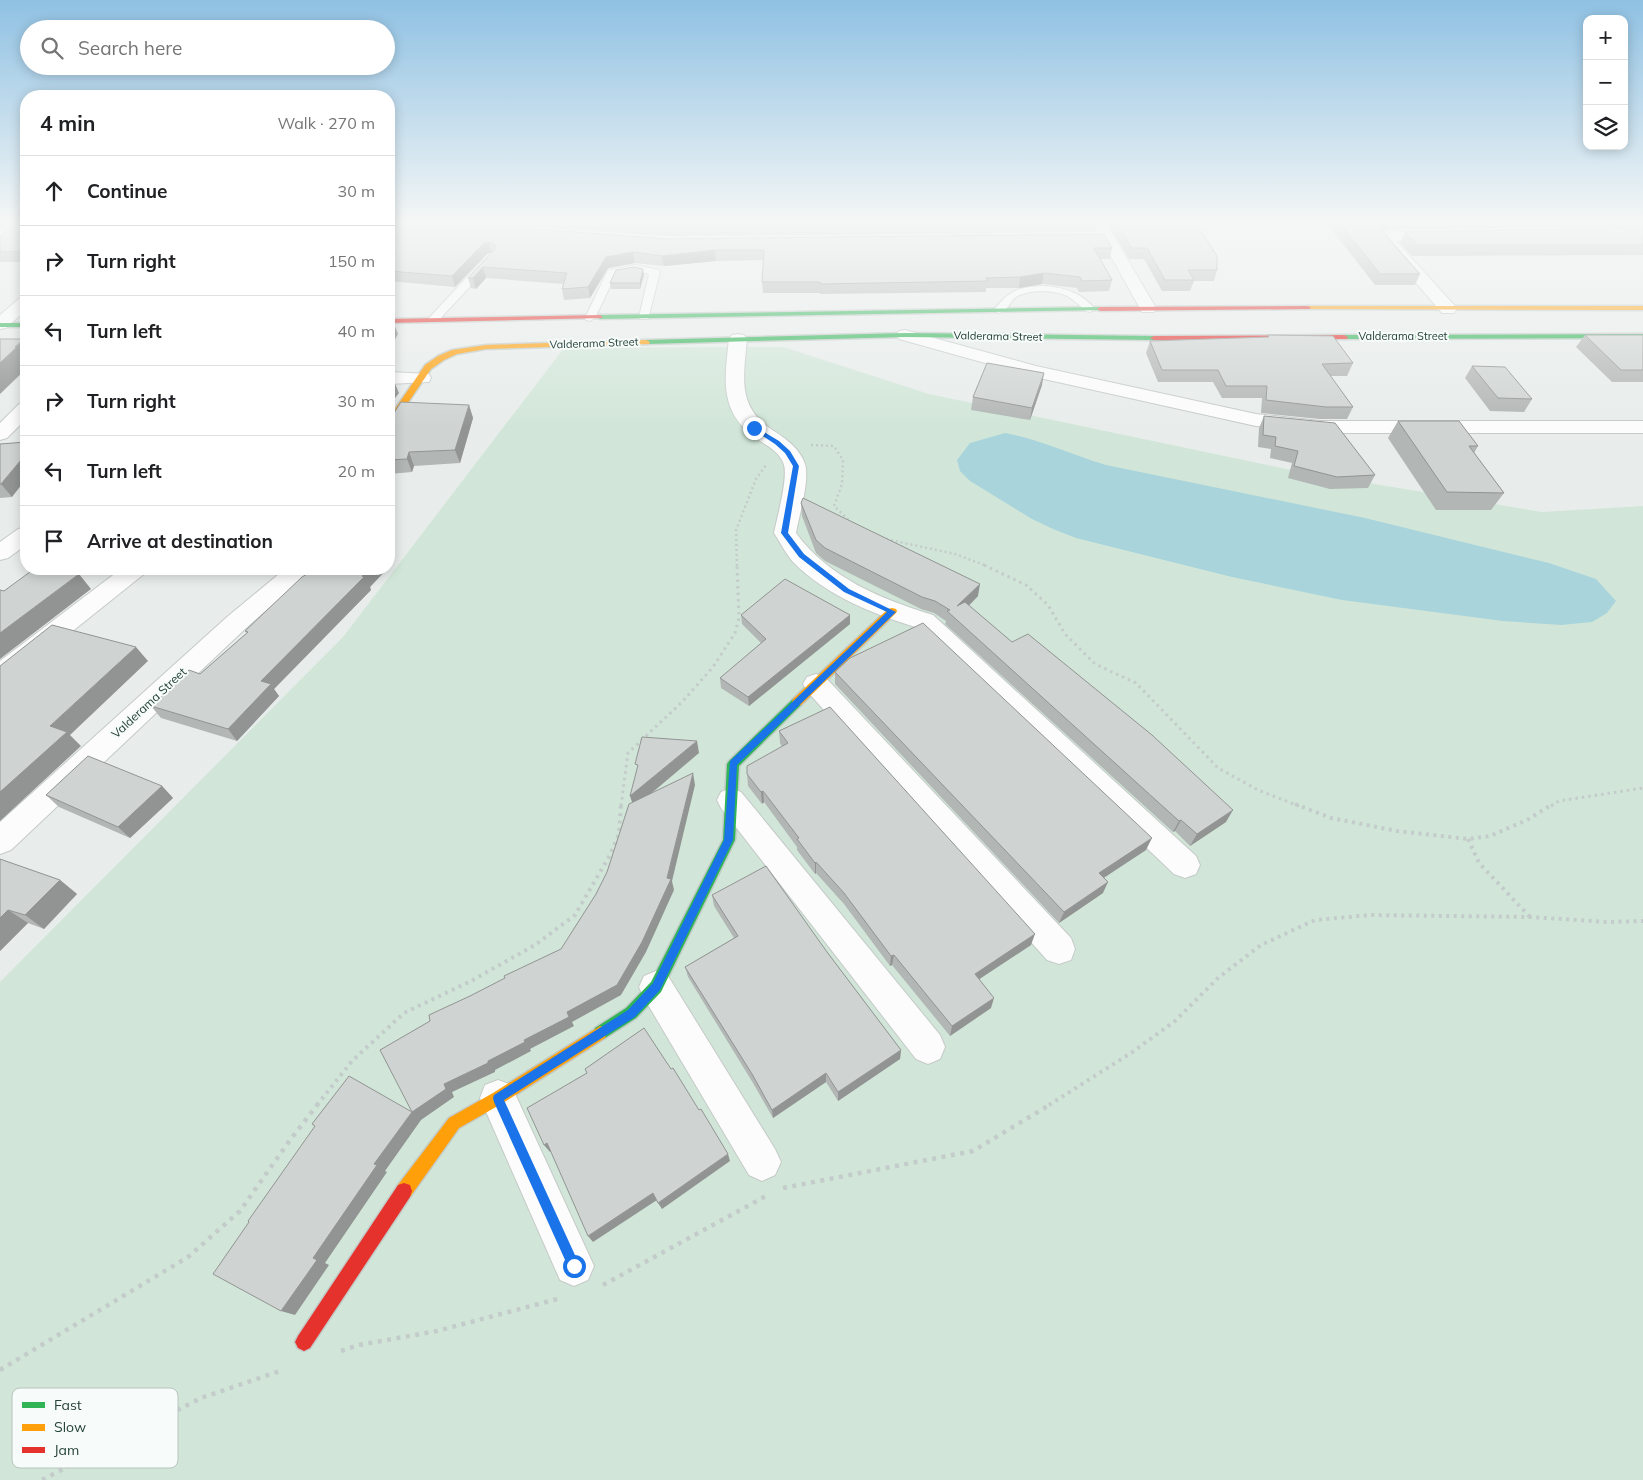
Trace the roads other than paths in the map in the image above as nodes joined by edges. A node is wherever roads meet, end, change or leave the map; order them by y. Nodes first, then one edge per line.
1 (461, 290) edge
2 (603, 290) edge
3 (651, 290) edge
4 (1030, 290) edge
5 (1057, 290) edge
6 (1137, 290) edge
7 (1431, 290) edge
8 (20, 307) edge
9 (1148, 308) junction
10 (1643, 308) edge
11 (1090, 309) junction
12 (1448, 309) junction
13 (999, 310) junction
14 (644, 317) junction
15 (590, 318) junction
16 (433, 320) junction
17 (395, 321) edge
18 (0, 324) edge
19 (20, 325) edge
20 (905, 335) junction
21 (1643, 336) edge
22 (738, 339) junction
23 (395, 378) edge
24 (422, 378) junction
25 (20, 414) edge
26 (395, 416) edge
27 (1643, 427) edge
28 (0, 434) edge
29 (20, 538) edge
30 (0, 553) edge
31 (128, 575) edge
32 (292, 575) edge
33 (892, 612) junction
34 (0, 675) edge
35 (816, 684) junction
36 (731, 800) junction
37 (0, 841) edge
38 (1185, 865) dead end
39 (1059, 949) dead end
40 (656, 987) junction
41 (928, 1047) dead end
42 (498, 1098) junction
43 (771, 1181) road end
44 (580, 1283) road end
45 (304, 1342) dead end

1 - 16 lane
2 - 15 lane
3 - 14 lane
4 - 13 lane
5 - 11 lane
6 - 9 street
7 - 12 street
8 - 18 street
9 - 11 street
9 - 12 street
10 - 12 street
11 - 13 street
13 - 14 street
14 - 15 street
15 - 16 street
16 - 17 street
18 - 19 street
20 - 21 street, Valderama Street
20 - 22 street, Valderama Street
20 - 27 street
22 - 24 street, Valderama Street
22 - 33 street
23 - 24 street
24 - 26 street, Valderama Street
25 - 28 street
29 - 30 street
31 - 34 street
32 - 37 street, Valderama Street
33 - 35 street
33 - 38 street
35 - 36 street
35 - 39 street
36 - 40 street
36 - 41 street
40 - 42 street
40 - 43 street
42 - 44 street
42 - 45 street

